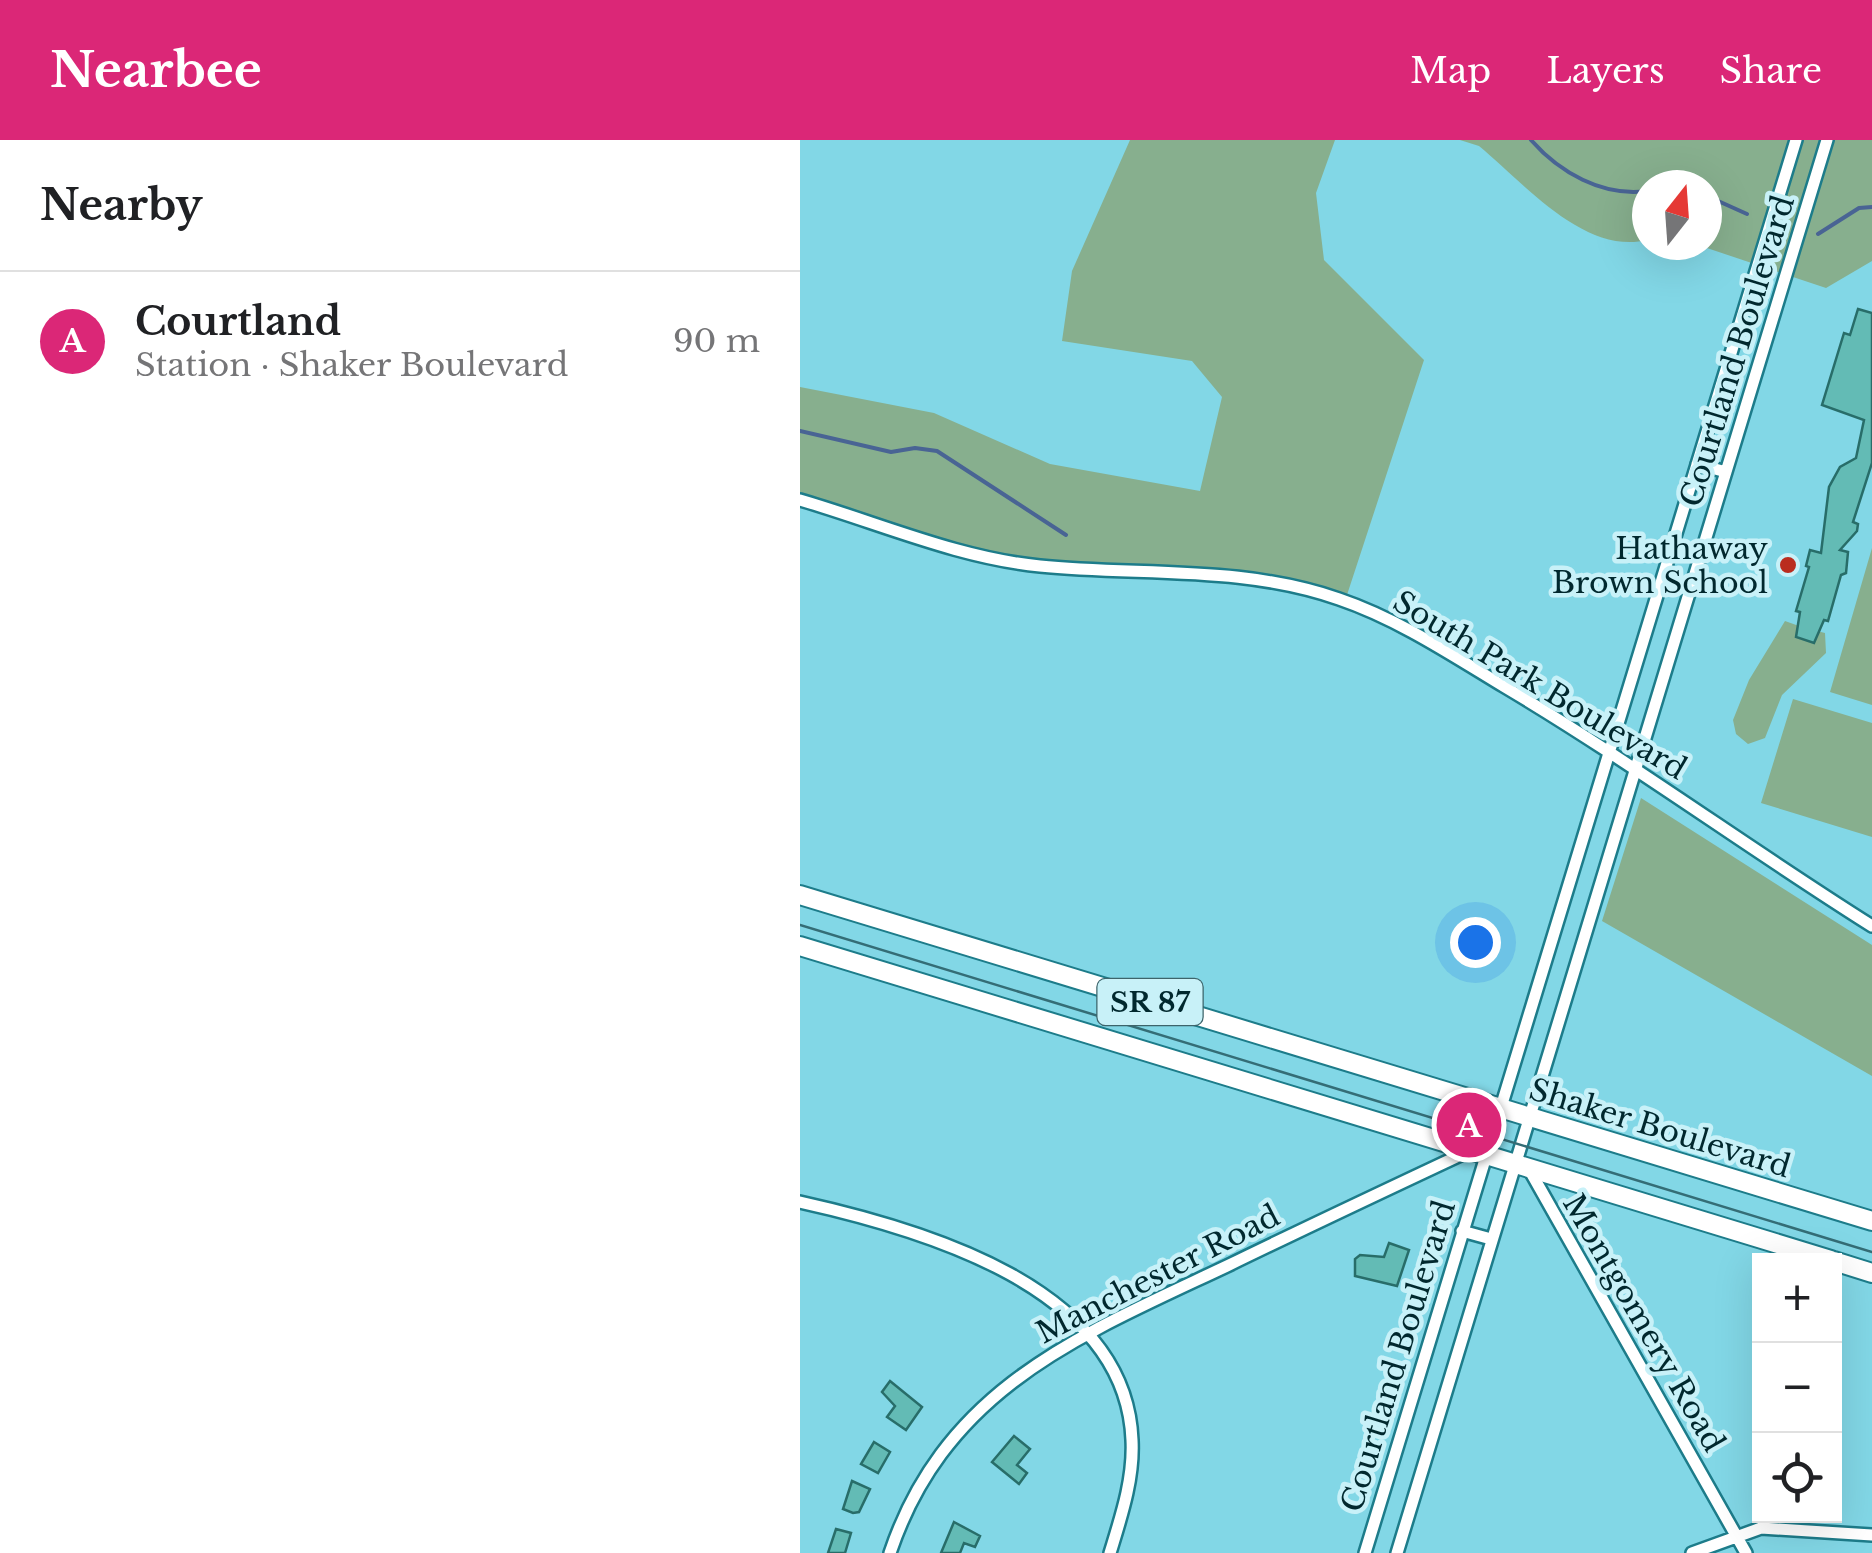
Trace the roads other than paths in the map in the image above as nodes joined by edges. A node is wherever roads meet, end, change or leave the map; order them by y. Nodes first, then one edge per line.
1 (1796, 140) edge
2 (1827, 140) edge
3 (1697, 464) junction
4 (1726, 472) junction
5 (800, 500) edge
6 (1610, 749) junction
7 (1636, 766) junction
8 (800, 895) edge
9 (1872, 926) edge
10 (800, 946) edge
11 (1500, 1108) junction
12 (1528, 1116) junction
13 (1477, 1154) junction
14 (1521, 1166) junction
15 (800, 1202) edge
16 (1872, 1222) edge
17 (1462, 1231) junction
18 (1491, 1239) junction
19 (1807, 1253) edge
20 (1842, 1264) edge
21 (1872, 1273) edge
22 (1088, 1333) junction
23 (1735, 1534) junction
24 (1872, 1535) edge
25 (890, 1553) edge
26 (1110, 1553) edge
27 (1365, 1553) edge
28 (1397, 1553) edge
29 (1692, 1553) edge
30 (1746, 1553) edge

1 - 3 street, Courtland Boulevard
2 - 4 street, Courtland Boulevard
3 - 4 street
3 - 6 street, Courtland Boulevard
4 - 7 street, Courtland Boulevard
5 - 6 street, South Park Boulevard
6 - 7 street, South Park Boulevard
6 - 11 street, Courtland Boulevard
7 - 9 street, South Park Boulevard
7 - 12 street, Courtland Boulevard
8 - 11 main road, Shaker Boulevard / SR 87
10 - 13 main road, SR 87
11 - 12 main road, Shaker Boulevard / SR 87
11 - 13 street, Courtland Boulevard
12 - 14 street, Courtland Boulevard
12 - 16 main road, Shaker Boulevard / SR 87
13 - 14 main road, SR 87
13 - 17 street, Courtland Boulevard
13 - 22 street, Manchester Road
14 - 18 street, Courtland Boulevard
14 - 19 main road, SR 87
14 - 23 street, Montgomery Road
15 - 22 street
17 - 18 street
17 - 27 street, Courtland Boulevard
18 - 28 street, Courtland Boulevard
20 - 21 main road, SR 87
22 - 25 street, Manchester Road
22 - 26 street
23 - 24 street
23 - 29 street
23 - 30 street, Montgomery Road

